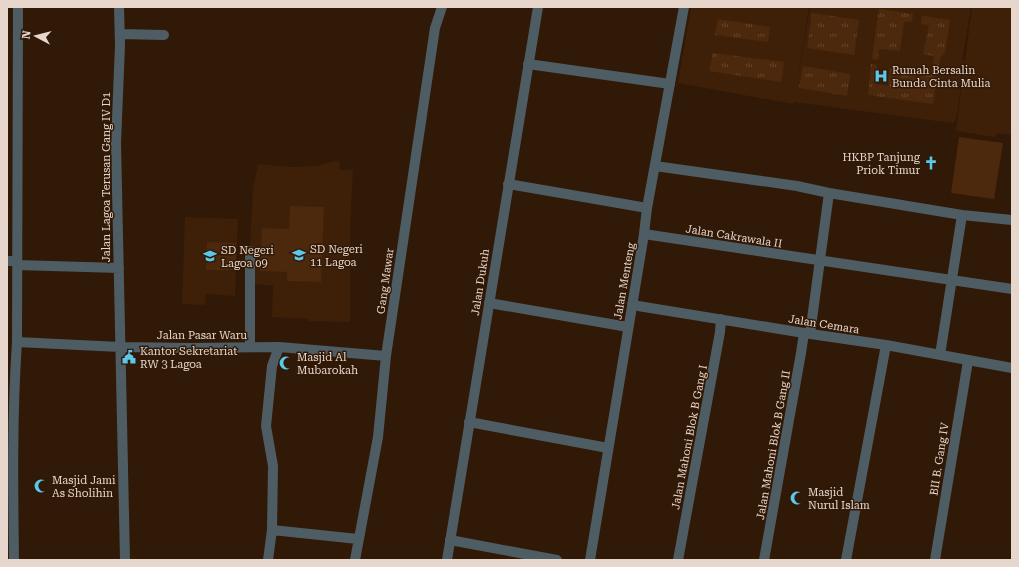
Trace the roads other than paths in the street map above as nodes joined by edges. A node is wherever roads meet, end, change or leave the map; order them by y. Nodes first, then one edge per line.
1 (18, 7) edge
2 (119, 7) edge
3 (442, 7) edge
4 (538, 7) edge
5 (684, 7) edge
6 (120, 34) junction
7 (164, 35) dead end
8 (528, 64) junction
9 (670, 84) junction
10 (655, 166) junction
11 (508, 184) junction
12 (829, 193) junction
13 (647, 208) junction
14 (962, 215) junction
15 (1012, 220) edge
16 (644, 234) junction
17 (250, 251) dead end
18 (819, 261) junction
19 (14, 262) edge
20 (119, 268) junction
21 (952, 280) junction
22 (1012, 289) edge
23 (489, 303) junction
24 (632, 305) junction
25 (721, 319) junction
26 (628, 327) junction
27 (807, 334) junction
28 (17, 342) junction
29 (886, 345) junction
30 (120, 347) junction
31 (250, 347) junction
32 (279, 347) junction
33 (940, 355) junction
34 (386, 356) junction
35 (968, 361) junction
36 (1012, 368) edge
37 (470, 422) junction
38 (608, 448) junction
39 (272, 530) junction
40 (358, 539) junction
41 (450, 540) junction
42 (14, 560) edge
43 (125, 560) edge
44 (268, 560) edge
45 (355, 560) edge
46 (446, 560) edge
47 (557, 560) edge
48 (590, 560) edge
49 (678, 560) edge
50 (764, 560) edge
51 (846, 560) edge
52 (935, 560) edge

1 - 19 street
2 - 6 street, Jalan Lagoa Terusan Gang IV D1
3 - 34 street, Gang Mawar
4 - 8 street, Jalan Dukuh
5 - 9 street, Jalan Menteng
6 - 7 street
6 - 20 street, Jalan Lagoa Terusan Gang IV D1
8 - 9 street
8 - 11 street, Jalan Dukuh
9 - 10 street, Jalan Menteng
10 - 12 street
10 - 13 street, Jalan Menteng
11 - 13 street
11 - 23 street, Jalan Dukuh
12 - 14 street
12 - 18 street
13 - 16 street, Jalan Menteng
14 - 15 street
14 - 21 street
16 - 18 street, Jalan Cakrawala II
16 - 24 street, Jalan Menteng
17 - 31 street
18 - 21 street, Jalan Cakrawala II
18 - 27 street
19 - 20 street
19 - 28 street
20 - 30 street, Jalan Lagoa Terusan Gang IV D1
21 - 22 street, Jalan Cakrawala II
21 - 33 street
23 - 26 street
23 - 37 street, Jalan Dukuh
24 - 25 street, Jalan Cemara
24 - 26 street, Jalan Menteng
25 - 27 street, Jalan Cemara
25 - 49 street, Jalan Mahoni Blok B Gang I
26 - 38 street, Jalan Menteng
27 - 29 street, Jalan Cemara
27 - 50 street, Jalan Mahoni Blok B Gang II
28 - 30 street, Jalan Pasar Waru
28 - 42 street
29 - 33 street, Jalan Cemara
29 - 51 street
30 - 31 street, Jalan Pasar Waru
30 - 43 street, Jalan Lagoa Terusan Gang IV D1
31 - 32 street, Jalan Pasar Waru
32 - 34 street, Jalan Pasar Waru
32 - 39 street
33 - 35 street, Jalan Cemara
34 - 40 street, Gang Mawar
35 - 36 street, Jalan Cemara
35 - 52 street, BII B. Gang IV
37 - 38 street
37 - 41 street, Jalan Dukuh
38 - 48 street, Jalan Menteng
39 - 40 street
39 - 44 street
40 - 45 street, Gang Mawar
41 - 46 street, Jalan Dukuh
41 - 47 street

